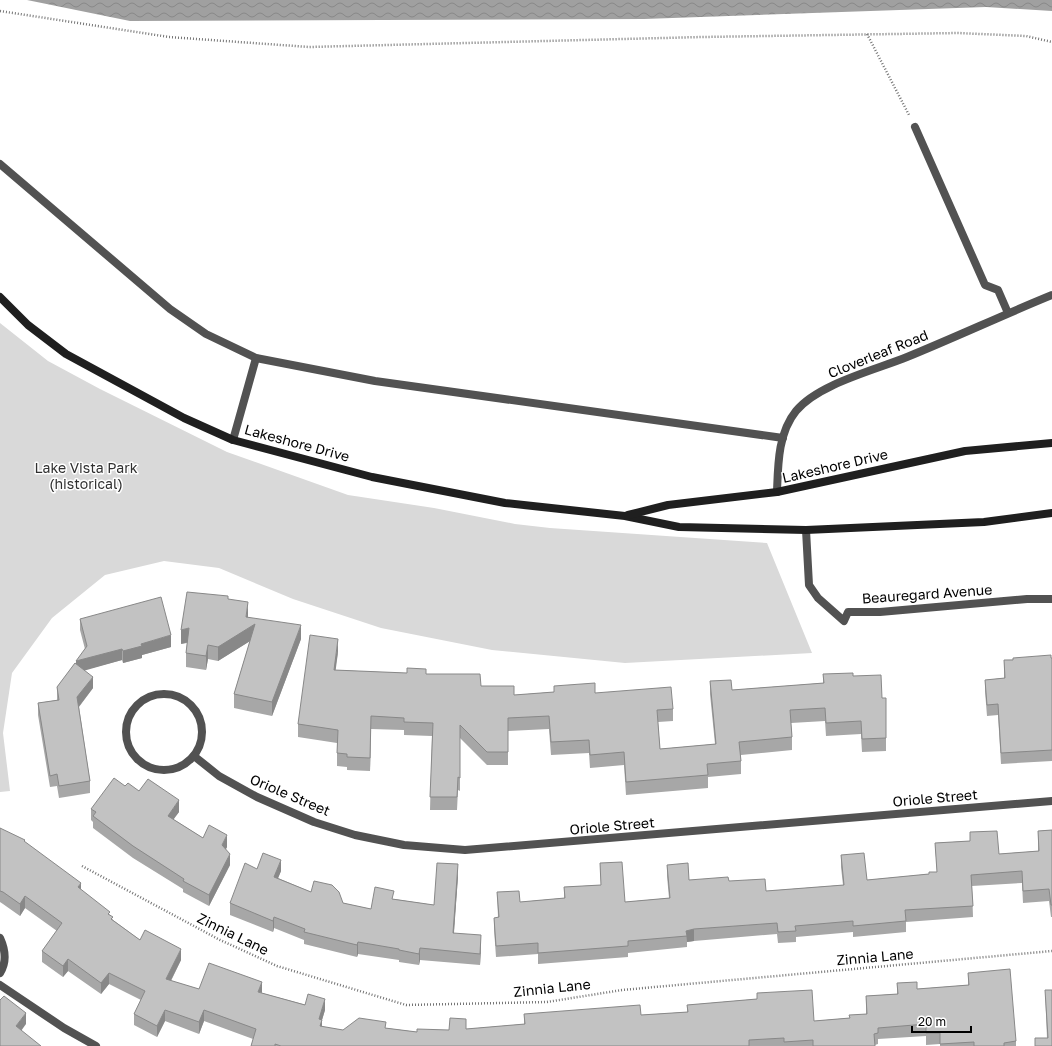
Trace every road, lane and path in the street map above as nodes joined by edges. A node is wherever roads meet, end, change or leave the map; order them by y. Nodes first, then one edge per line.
1 (0, 11) edge
2 (867, 34) junction
3 (1052, 42) edge
4 (915, 127) joint
5 (0, 164) edge
6 (1052, 295) edge
7 (0, 297) edge
8 (1008, 313) junction
9 (256, 358) junction
10 (783, 438) junction
11 (233, 440) junction
12 (1052, 443) edge
13 (777, 492) junction
14 (1052, 513) edge
15 (625, 516) junction
16 (806, 530) junction
17 (1052, 599) edge
18 (194, 756) junction
19 (1052, 801) edge
20 (82, 866) dead end
21 (0, 938) edge
22 (1052, 951) edge
23 (0, 973) edge
24 (0, 985) edge
25 (96, 1046) edge

1 - 2 path
2 - 3 path
2 - 4 path
4 - 8 street
5 - 9 street
6 - 8 street, Cloverleaf Road
7 - 11 street, Lakeshore Drive
8 - 10 street, Cloverleaf Road
9 - 10 street
9 - 11 street
10 - 13 street, Cloverleaf Road
11 - 15 street, Lakeshore Drive
12 - 13 street, Lakeshore Drive
13 - 15 street, Lakeshore Drive
14 - 16 street, Lakeshore Drive
15 - 16 street, Lakeshore Drive
16 - 17 street, Beauregard Avenue
18 - 18 street
18 - 19 street, Oriole Street
20 - 22 path, Zinnia Lane
21 - 23 street
24 - 25 street

